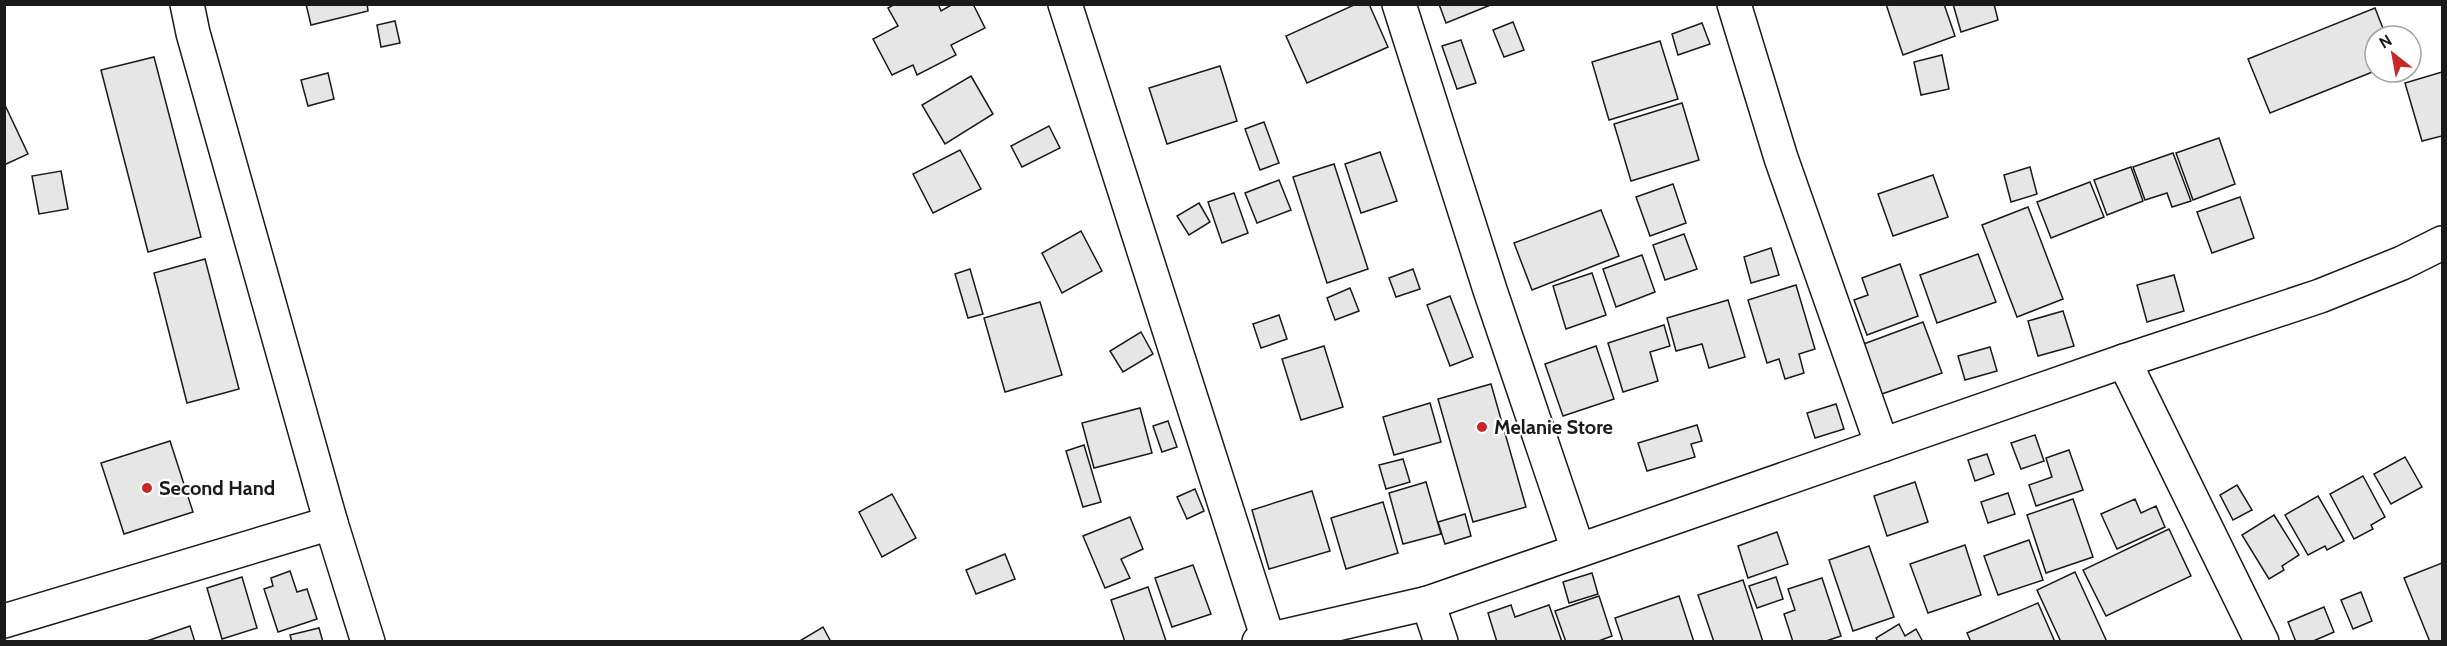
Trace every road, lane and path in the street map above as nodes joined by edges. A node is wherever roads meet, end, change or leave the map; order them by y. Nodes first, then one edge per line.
1 (187, 4) edge
2 (1065, 4) edge
3 (1399, 4) edge
4 (1734, 4) edge
5 (2442, 243) edge
6 (2124, 361) junction
7 (1882, 445) junction
8 (331, 523) junction
9 (1578, 550) junction
10 (1428, 603) junction
11 (4, 621) edge
12 (1264, 640) edge
13 (368, 642) edge
14 (1441, 642) edge
15 (2262, 642) edge

1 - 8 street
2 - 12 street
3 - 9 street
4 - 7 street
5 - 6 street
6 - 7 street
6 - 15 street
7 - 9 street
8 - 11 street
8 - 13 street
9 - 10 street
10 - 12 street
10 - 14 street

